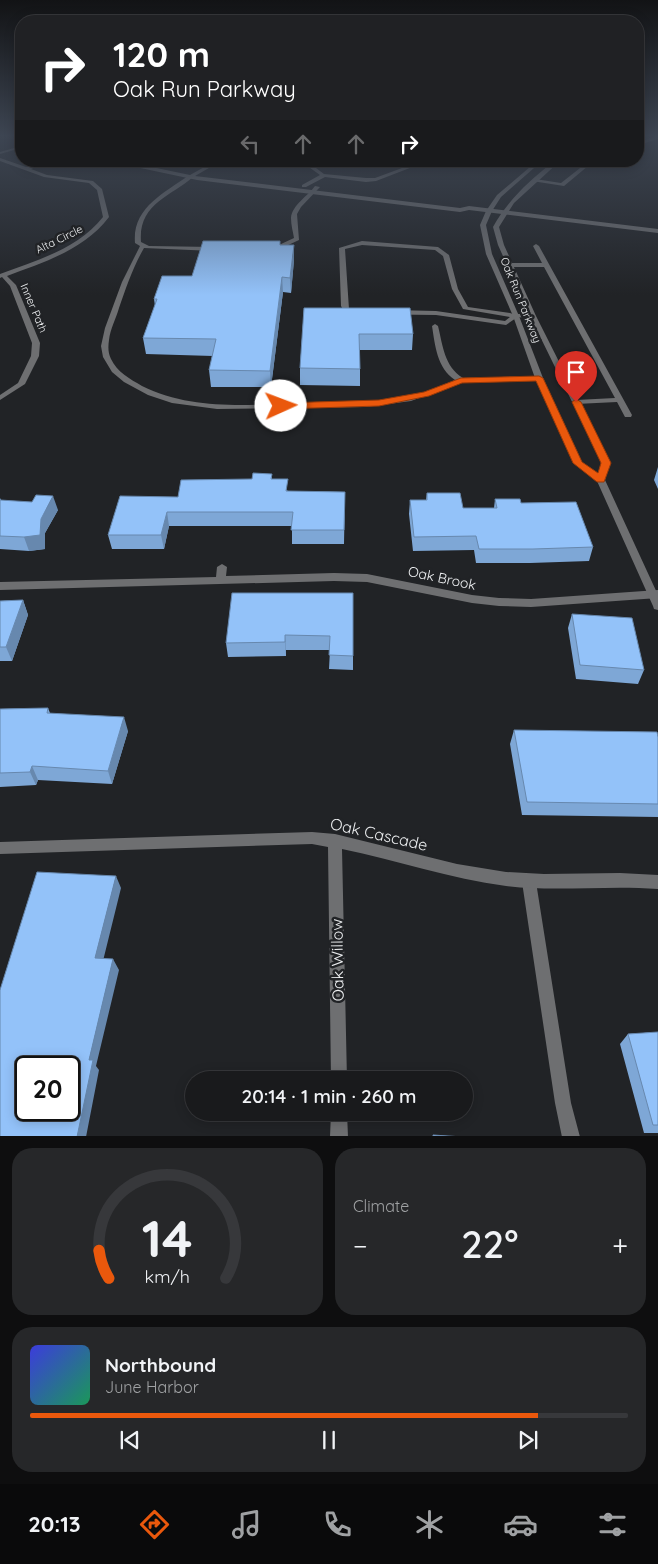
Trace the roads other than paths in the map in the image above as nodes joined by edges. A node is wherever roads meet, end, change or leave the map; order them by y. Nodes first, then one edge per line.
1 (99, 189) edge
2 (174, 189) edge
3 (318, 189) junction
4 (507, 189) edge
5 (526, 189) edge
6 (468, 208) junction
7 (489, 211) junction
8 (504, 213) junction
9 (658, 231) edge
10 (143, 246) junction
11 (536, 246) dead end
12 (265, 247) edge
13 (223, 249) edge
14 (510, 265) junction
15 (545, 265) junction
16 (1, 276) edge
17 (516, 316) junction
18 (533, 316) junction
19 (435, 326) dead end
20 (539, 378) junction
21 (461, 380) junction
22 (0, 398) edge
23 (618, 400) junction
24 (576, 402) junction
25 (628, 415) dead end
26 (601, 480) junction
27 (222, 566) dead end
28 (221, 580) junction
29 (0, 586) edge
30 (655, 594) edge
31 (658, 606) edge
32 (336, 840) junction
33 (0, 848) edge
34 (529, 882) junction
35 (658, 882) edge
36 (339, 1071) edge
37 (339, 1121) edge
38 (340, 1136) edge
39 (571, 1136) edge

1 - 16 street, Alta Circle
2 - 10 street
3 - 6 street
3 - 6 street
3 - 12 street
4 - 7 street, Oak Run Parkway
5 - 8 street, Oak Run Parkway
6 - 7 street
7 - 8 street
7 - 17 street, Oak Run Parkway
8 - 9 street
8 - 14 street, Oak Run Parkway
10 - 13 street
10 - 21 street
11 - 15 street
14 - 15 street
14 - 18 street, Oak Run Parkway
15 - 23 street
16 - 22 street, Inner Path
17 - 17 street
17 - 18 street
17 - 20 street, Oak Run Parkway
18 - 24 street, Oak Run Parkway
19 - 21 street
20 - 21 street
20 - 26 street, Oak Run Parkway
23 - 24 street
23 - 25 street
24 - 26 street, Oak Run Parkway
26 - 30 street, Oak Run Parkway
27 - 28 street
28 - 29 street, Oak Brook
28 - 30 street, Oak Brook
30 - 31 street, Oak Run Parkway
32 - 33 street, Oak Cascade
32 - 34 street, Oak Cascade
32 - 36 street, Oak Willow
34 - 35 street, Oak Cascade
34 - 39 street
37 - 38 street

